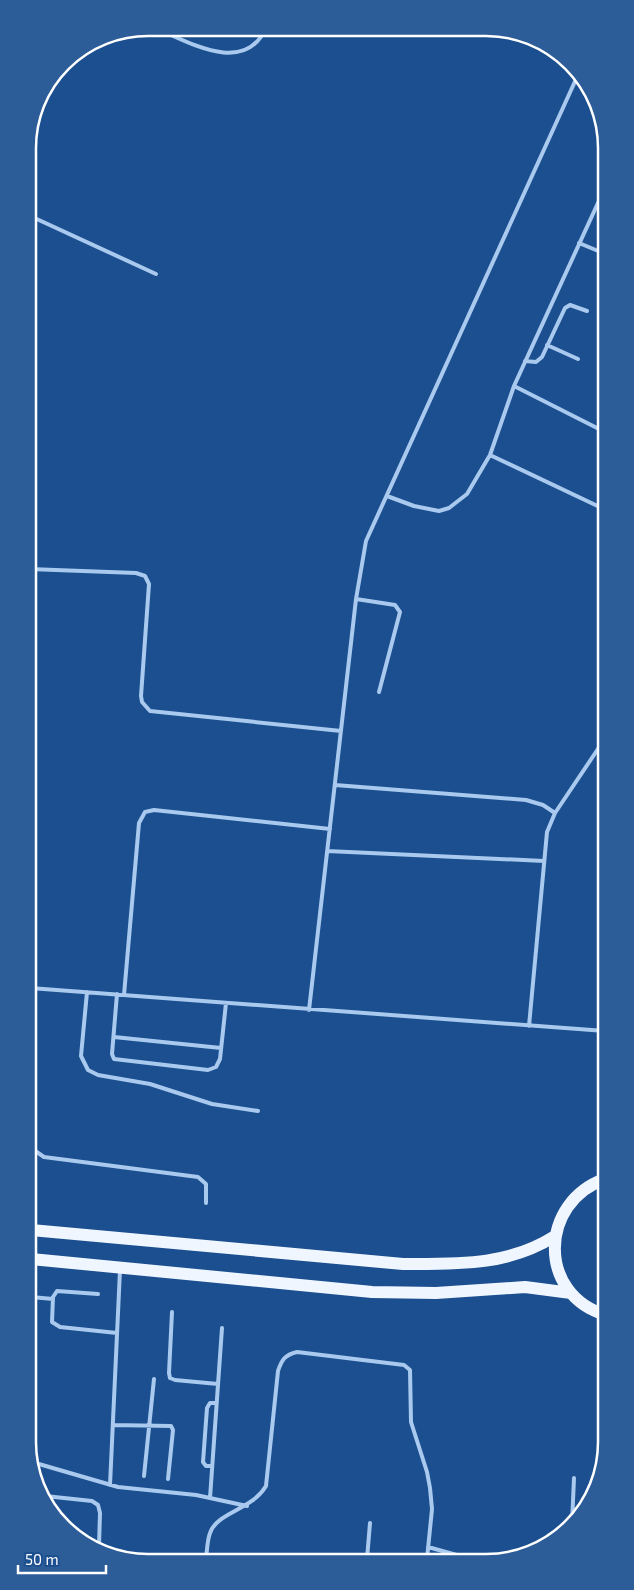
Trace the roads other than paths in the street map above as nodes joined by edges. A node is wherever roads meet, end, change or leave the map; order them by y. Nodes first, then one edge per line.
1 (174, 36) edge
2 (260, 36) edge
3 (575, 81) edge
4 (598, 203) edge
5 (36, 219) edge
6 (579, 243) junction
7 (598, 251) edge
8 (156, 274) dead end
9 (587, 311) dead end
10 (547, 346) junction
11 (578, 359) dead end
12 (525, 361) junction
13 (514, 386) junction
14 (598, 428) edge
15 (490, 455) junction
16 (387, 496) junction
17 (598, 506) edge
18 (36, 569) edge
19 (356, 599) junction
20 (378, 692) dead end
21 (341, 731) junction
22 (598, 749) edge
23 (335, 785) junction
24 (555, 813) junction
25 (330, 829) junction
26 (327, 851) junction
27 (544, 861) junction
28 (36, 988) edge
29 (87, 992) junction
30 (118, 994) junction
31 (124, 995) junction
32 (226, 1003) junction
33 (309, 1010) junction
34 (529, 1026) junction
35 (598, 1031) edge
36 (114, 1037) junction
37 (221, 1048) junction
38 (258, 1111) dead end
39 (36, 1151) edge
40 (598, 1182) edge
41 (206, 1203) dead end
42 (36, 1230) edge
43 (555, 1236) junction
44 (36, 1259) edge
45 (120, 1267) junction
46 (98, 1294) dead end
47 (572, 1294) junction
48 (36, 1297) edge
49 (53, 1299) junction
50 (172, 1312) dead end
51 (598, 1312) edge
52 (222, 1328) dead end
53 (117, 1333) junction
54 (154, 1379) dead end
55 (218, 1384) junction
56 (217, 1403) junction
57 (113, 1425) junction
58 (150, 1425) junction
59 (39, 1464) edge
60 (212, 1466) junction
61 (144, 1476) dead end
62 (574, 1478) dead end
63 (168, 1479) dead end
64 (110, 1485) junction
65 (50, 1497) edge
66 (210, 1498) junction
67 (247, 1506) junction
68 (572, 1513) edge
69 (370, 1523) dead end
70 (99, 1542) edge
71 (428, 1547) junction
72 (207, 1554) edge
73 (367, 1554) edge
74 (427, 1554) edge
75 (452, 1554) edge

1 - 2 lane
3 - 16 lane
4 - 6 lane
5 - 8 lane
6 - 7 lane
6 - 12 lane
9 - 10 lane
10 - 11 lane
10 - 12 lane
12 - 13 lane
13 - 14 lane
13 - 15 lane
15 - 16 lane
15 - 17 lane
16 - 19 lane
18 - 21 lane
19 - 20 lane
19 - 21 lane
21 - 23 lane
22 - 24 lane
23 - 24 lane
23 - 25 lane
24 - 27 lane
25 - 26 lane
25 - 31 lane
26 - 27 lane
26 - 33 lane
27 - 34 lane
28 - 29 lane
29 - 30 lane
29 - 38 lane
30 - 31 lane
30 - 36 lane
31 - 32 lane
32 - 33 lane
32 - 37 lane
33 - 34 lane
34 - 35 lane
36 - 37 lane
36 - 37 lane
39 - 41 lane
40 - 43 main road
42 - 43 main road
43 - 47 main road
44 - 45 main road
45 - 47 main road
45 - 53 lane
46 - 49 lane
47 - 51 main road
48 - 49 lane
49 - 53 lane
50 - 55 lane
52 - 55 lane
53 - 57 lane
54 - 58 lane
55 - 56 lane
56 - 60 lane
56 - 60 lane
57 - 58 lane
57 - 64 lane
58 - 61 lane
58 - 63 lane
59 - 64 lane
60 - 66 lane
62 - 68 lane
64 - 66 lane
65 - 70 lane
66 - 67 lane
67 - 71 lane
67 - 72 lane
69 - 73 lane
71 - 74 lane
71 - 75 lane

